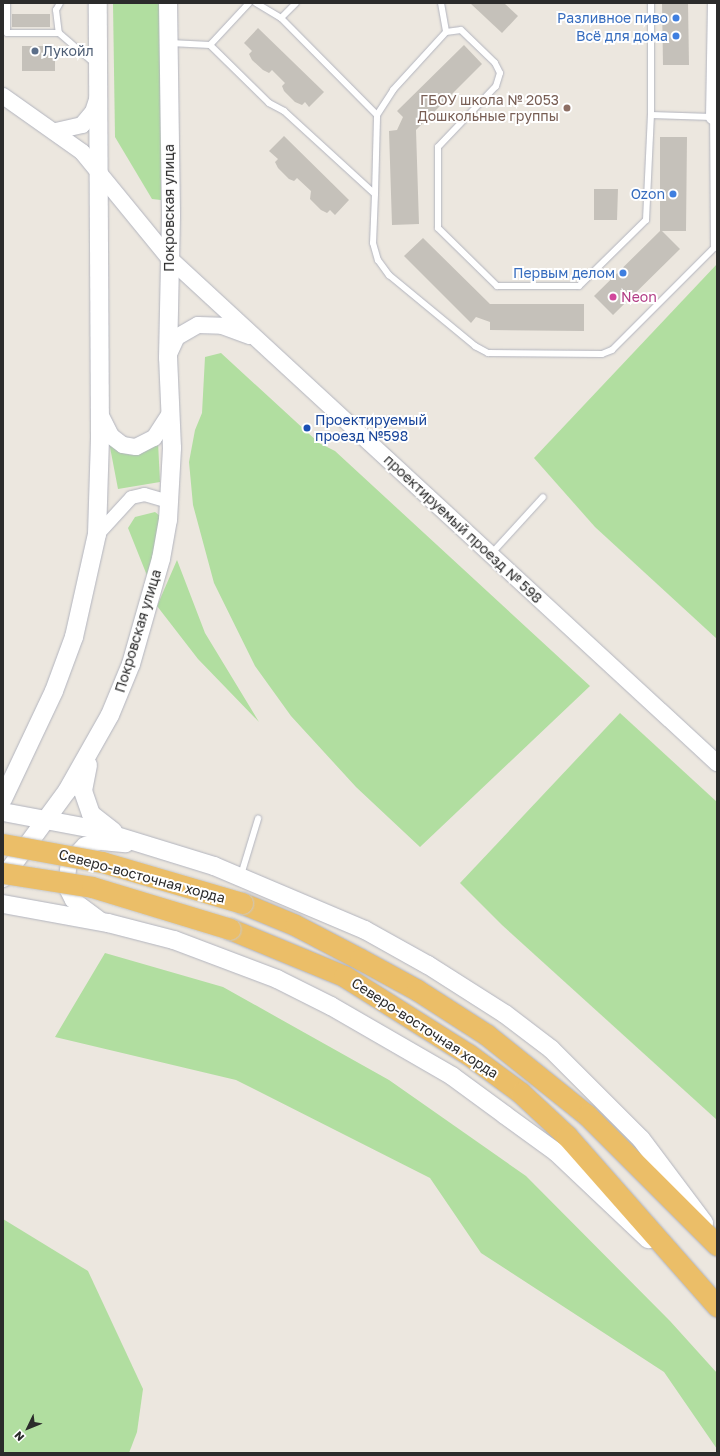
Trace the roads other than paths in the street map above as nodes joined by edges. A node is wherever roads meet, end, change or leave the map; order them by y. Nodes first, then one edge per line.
1 (7, 3) edge
2 (60, 3) edge
3 (98, 3) edge
4 (168, 3) edge
5 (249, 3) edge
6 (256, 3) edge
7 (296, 3) edge
8 (441, 3) edge
9 (651, 3) edge
10 (714, 3) edge
11 (281, 18) junction
12 (446, 32) junction
13 (58, 33) junction
14 (168, 43) junction
15 (210, 46) junction
16 (99, 68) junction
17 (99, 91) junction
18 (3, 96) edge
19 (377, 115) junction
20 (652, 115) junction
21 (715, 117) edge
22 (56, 131) junction
23 (98, 169) junction
24 (375, 194) junction
25 (168, 257) junction
26 (262, 342) junction
27 (168, 358) junction
28 (98, 407) junction
29 (170, 413) junction
30 (543, 497) dead end
31 (169, 501) junction
32 (96, 534) junction
33 (491, 554) junction
34 (29, 745) junction
35 (93, 749) junction
36 (717, 763) edge
37 (3, 774) edge
38 (3, 799) edge
39 (3, 812) edge
40 (258, 819) dead end
41 (48, 820) junction
42 (3, 844) edge
43 (147, 845) junction
44 (3, 873) edge
45 (240, 877) junction
46 (3, 878) edge
47 (3, 904) edge
48 (108, 923) junction
49 (717, 1244) edge
50 (685, 1271) junction
51 (717, 1306) edge

1 - 13 lane
2 - 13 lane
3 - 16 main road
4 - 14 main road, Покровская улица
5 - 15 lane
6 - 11 lane
7 - 11 lane
8 - 12 lane
9 - 20 lane
10 - 21 street
11 - 19 lane
12 - 19 lane
12 - 20 lane
13 - 16 lane
14 - 15 lane
14 - 25 main road, Покровская улица
15 - 24 lane
16 - 17 main road
17 - 22 street
17 - 23 main road
18 - 22 street, проектируемый проезд № 598
19 - 24 lane
20 - 21 lane
21 - 24 lane
22 - 23 street, проектируемый проезд № 598
23 - 25 street, проектируемый проезд № 598
23 - 28 main road
25 - 26 street, проектируемый проезд № 598
25 - 27 main road, Покровская улица
26 - 27 street
26 - 33 street, проектируемый проезд № 598
27 - 29 main road, Покровская улица
28 - 29 street
28 - 32 main road
29 - 31 main road, Покровская улица
30 - 33 lane
31 - 32 street
31 - 35 main road, Покровская улица
32 - 34 main road
33 - 36 street, проектируемый проезд № 598
34 - 37 main road
34 - 38 main road
35 - 41 main road, Покровская улица
35 - 43 main road
39 - 41 main road
40 - 45 lane
41 - 43 main road
41 - 46 main road, Покровская улица
42 - 49 highway, Северо-восточная хорда, bridge
43 - 45 main road
43 - 48 street
44 - 50 highway, Северо-восточная хорда, bridge
45 - 49 main road
47 - 48 main road
48 - 50 main road
50 - 51 highway, Северо-восточная хорда

